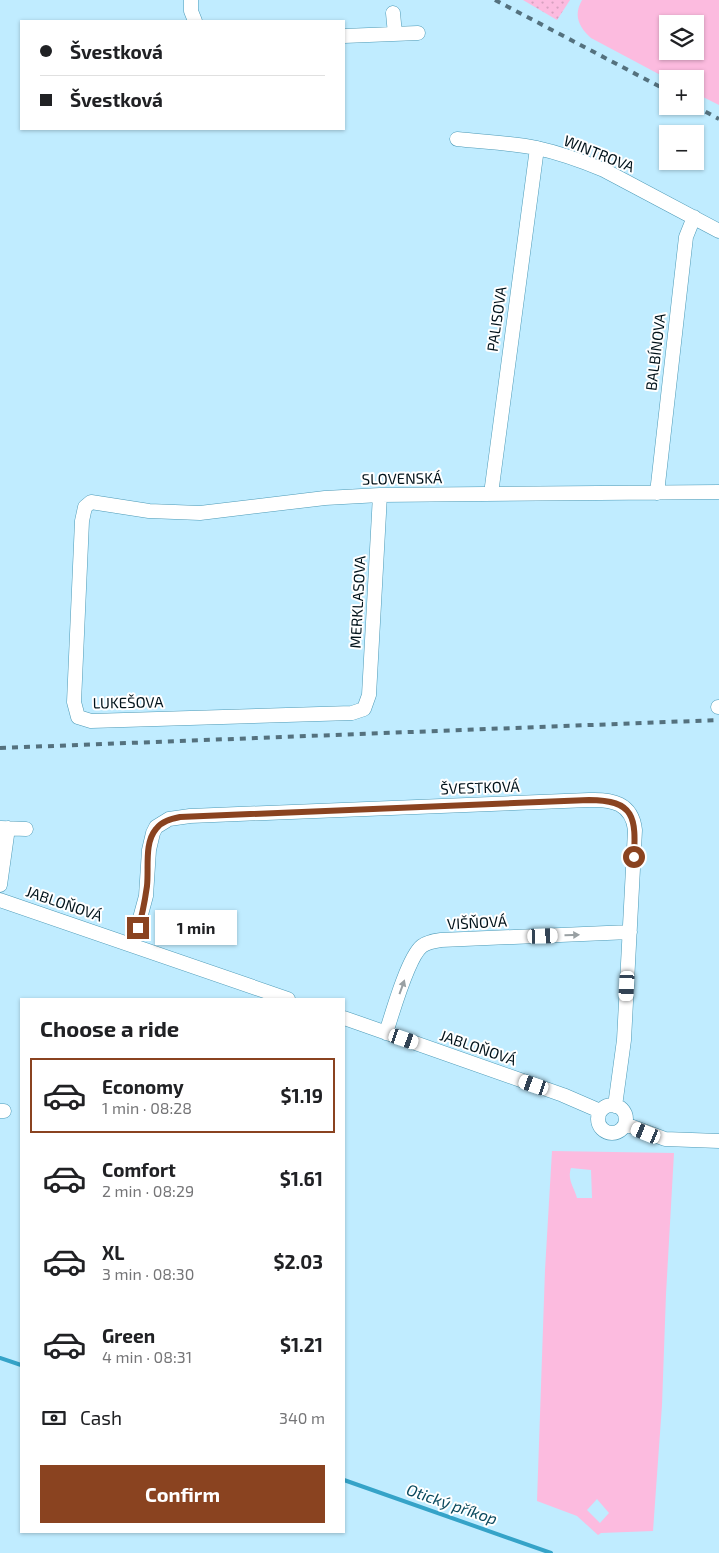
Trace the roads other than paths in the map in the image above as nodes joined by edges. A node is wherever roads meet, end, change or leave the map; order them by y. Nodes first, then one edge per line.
1 (191, 0) edge
2 (393, 13) dead end
3 (194, 20) edge
4 (418, 33) dead end
5 (395, 34) junction
6 (345, 36) edge
7 (456, 139) dead end
8 (537, 148) junction
9 (694, 217) junction
10 (719, 231) edge
11 (719, 492) edge
12 (656, 493) junction
13 (491, 494) junction
14 (380, 495) junction
15 (87, 504) joint
16 (364, 709) joint
17 (4, 828) edge
18 (26, 829) dead end
19 (0, 885) edge
20 (0, 900) edge
21 (630, 932) junction
22 (133, 944) junction
23 (285, 998) edge
24 (345, 1018) edge
25 (386, 1033) junction
26 (616, 1106) junction
27 (600, 1111) junction
28 (625, 1124) junction
29 (719, 1141) edge

1 - 3 street
2 - 5 street
4 - 5 street
5 - 6 street
7 - 8 street, WINTROVA
8 - 9 street, WINTROVA
8 - 13 street, PALISOVA
9 - 10 street, WINTROVA
9 - 12 street, BALBÍNOVA
11 - 12 street, SLOVENSKÁ
12 - 13 street, SLOVENSKÁ
13 - 14 street, SLOVENSKÁ
14 - 15 street, SLOVENSKÁ
14 - 16 street, MERKLASOVA
15 - 16 street, LUKEŠOVA
17 - 18 street
17 - 19 street
20 - 22 street, JABLOŇOVÁ
21 - 22 street, ŠVESTKOVÁ
25 -> 21 street, VIŠŇOVÁ
21 - 26 street, ŠVESTKOVÁ
22 - 23 street, JABLOŇOVÁ
24 - 25 street, JABLOŇOVÁ
25 - 27 street, JABLOŇOVÁ
26 - 27 street
26 - 28 street
27 - 28 street
28 - 29 street

